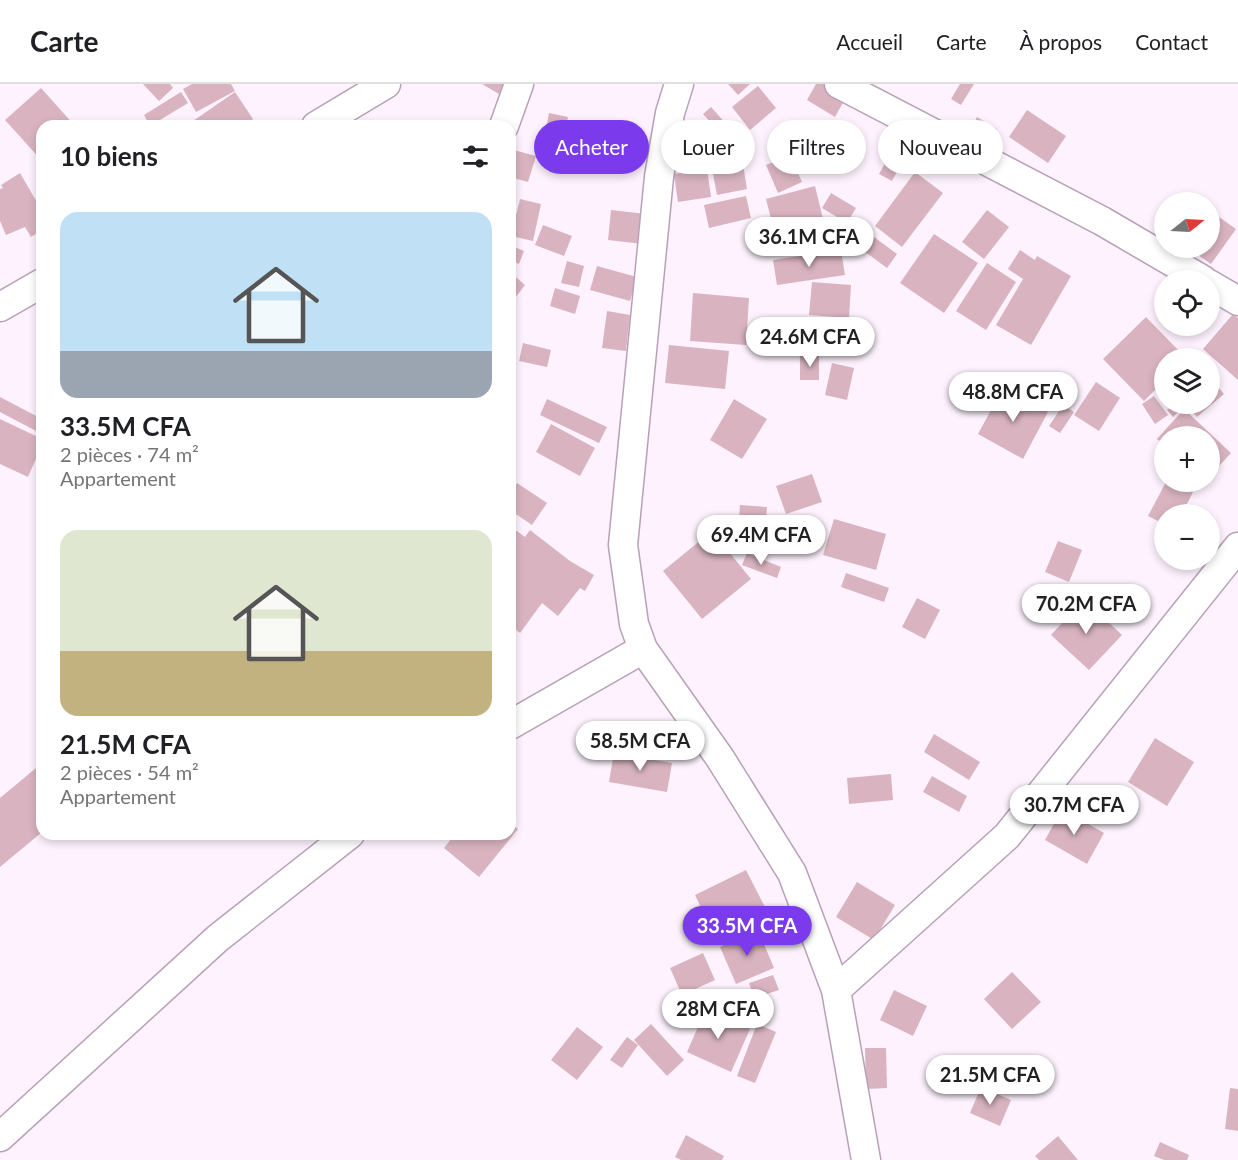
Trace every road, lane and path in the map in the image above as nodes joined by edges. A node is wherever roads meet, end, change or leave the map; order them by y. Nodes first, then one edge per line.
1 (386, 84) edge
2 (519, 84) edge
3 (679, 84) edge
4 (839, 84) edge
5 (326, 120) edge
6 (506, 120) edge
7 (1186, 270) edge
8 (36, 286) edge
9 (1220, 290) edge
10 (1238, 301) edge
11 (0, 307) edge
12 (1238, 547) edge
13 (643, 649) junction
14 (516, 722) edge
15 (342, 840) edge
16 (836, 990) junction
17 (0, 1137) edge
18 (866, 1160) edge

1 - 5 street
2 - 6 street
3 - 13 street
4 - 7 street
8 - 11 street
9 - 10 street
12 - 16 street
13 - 14 street
13 - 16 street
15 - 17 street
16 - 18 street

